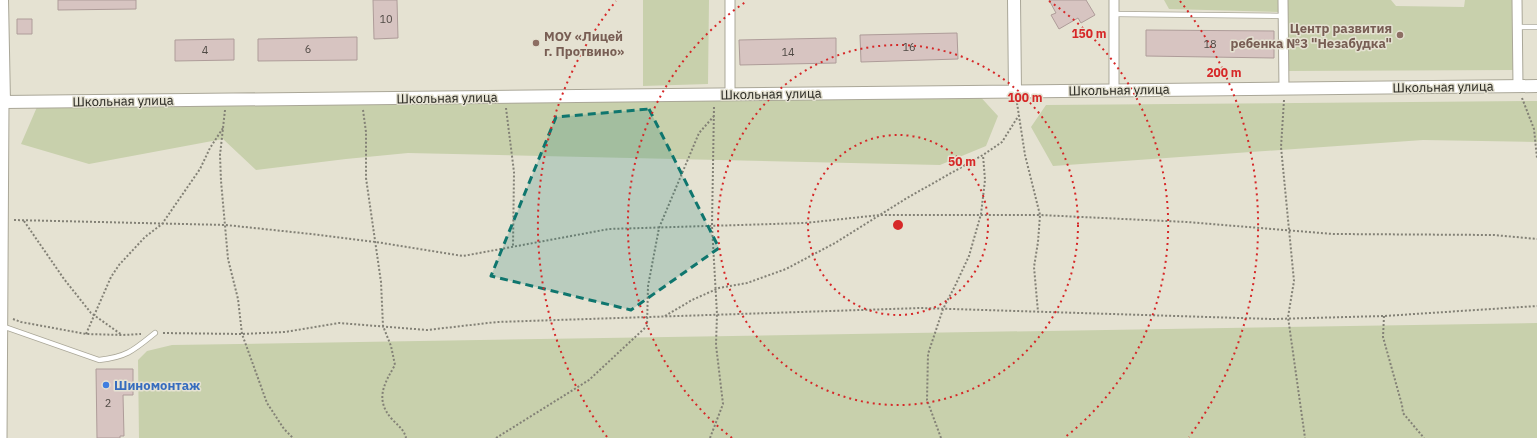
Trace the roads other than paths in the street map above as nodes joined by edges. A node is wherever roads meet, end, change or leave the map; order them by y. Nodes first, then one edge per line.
1 (2, 0) edge
2 (730, 0) edge
3 (1014, 0) edge
4 (1114, 0) edge
5 (1283, 0) edge
6 (1517, 0) edge
7 (1114, 14) junction
8 (1284, 16) junction
9 (1517, 27) junction
10 (1537, 27) edge
11 (1518, 86) junction
12 (1537, 86) edge
13 (1284, 89) junction
14 (1114, 90) junction
15 (1015, 92) junction
16 (730, 95) junction
17 (4, 102) junction
18 (2, 192) edge
19 (1, 326) edge
20 (155, 333) road end
21 (2, 438) edge

1 - 17 street
2 - 16 street
3 - 15 street
4 - 7 street
5 - 8 street
6 - 9 street
7 - 8 lane
7 - 14 street
8 - 13 street
9 - 10 lane
9 - 11 street
11 - 12 street, Школьная улица
11 - 13 street, Школьная улица
13 - 14 street, Школьная улица
14 - 15 street, Школьная улица
15 - 16 street, Школьная улица
16 - 17 street, Школьная улица
17 - 18 street
18 - 19 street
19 - 20 lane
19 - 21 street

